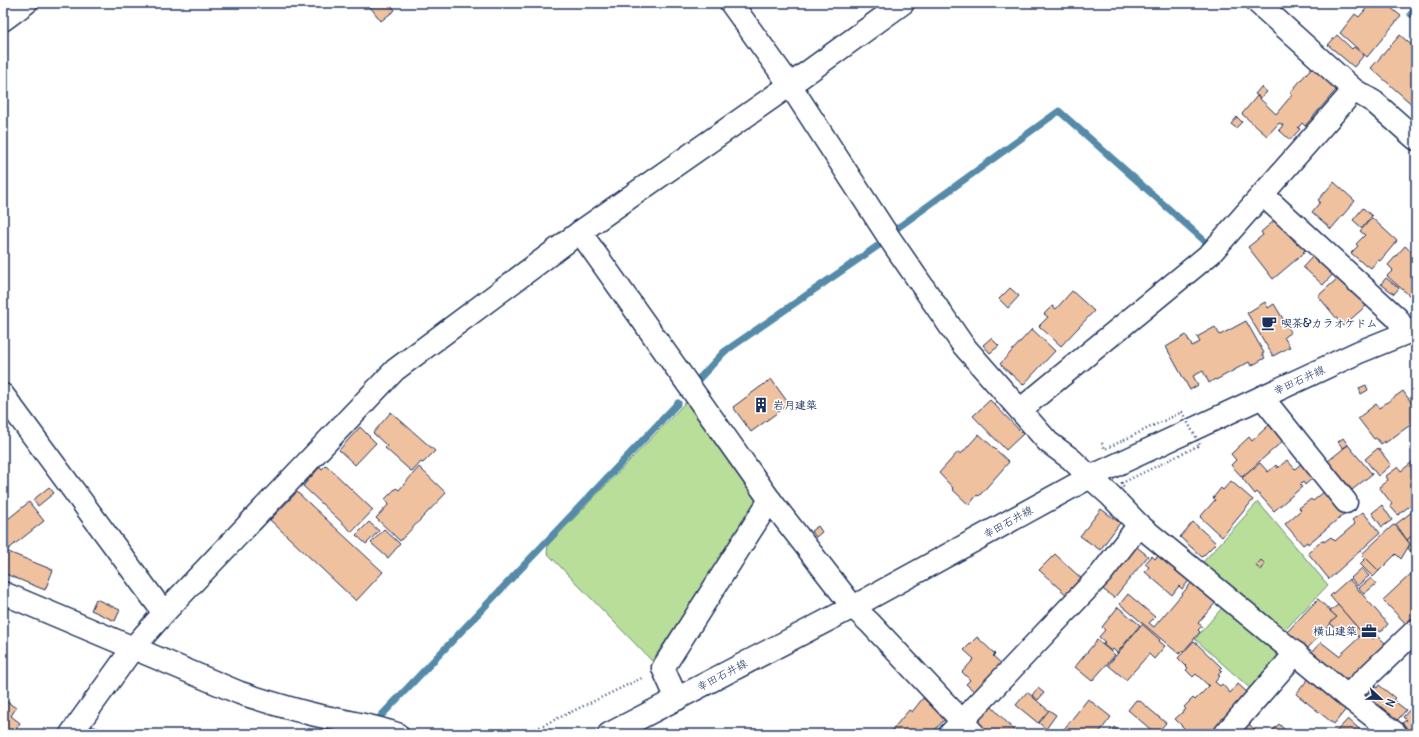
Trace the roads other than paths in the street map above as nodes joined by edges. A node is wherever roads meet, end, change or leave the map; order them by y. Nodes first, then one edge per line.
1 (26, 3) edge
2 (731, 3) edge
3 (903, 3) edge
4 (1258, 3) edge
5 (3, 20) edge
6 (790, 85) junction
7 (1354, 90) junction
8 (1416, 139) edge
9 (1263, 195) junction
10 (580, 232) junction
11 (1411, 331) edge
12 (3, 395) edge
13 (1262, 397) junction
14 (1020, 410) junction
15 (1090, 477) junction
16 (770, 500) junction
17 (1346, 502) dead end
18 (1139, 525) junction
19 (3, 593) edge
20 (853, 607) junction
21 (164, 613) junction
22 (1416, 630) edge
23 (133, 648) junction
24 (1296, 653) junction
25 (1347, 696) junction
26 (677, 699) junction
27 (962, 730) edge
28 (70, 734) edge
29 (396, 734) edge
30 (609, 734) edge
31 (1225, 734) edge
32 (1396, 734) edge

1 - 5 street
2 - 6 street
3 - 6 street
4 - 7 street
6 - 10 street
6 - 14 street
7 - 8 street
7 - 9 street
9 - 11 street
9 - 14 street
10 - 16 street
10 - 21 street
11 - 13 street, 幸田石井線
12 - 21 street
13 - 15 street, 幸田石井線
13 - 17 street
14 - 15 street
15 - 18 street
15 - 20 street, 幸田石井線
16 - 20 street
16 - 26 street
18 - 24 street
18 - 27 street
19 - 23 street
20 - 26 street, 幸田石井線
20 - 27 street
21 - 23 street
22 - 25 street
23 - 28 street
23 - 29 street
24 - 25 street
24 - 31 street
25 - 32 street
26 - 30 street, 幸田石井線

